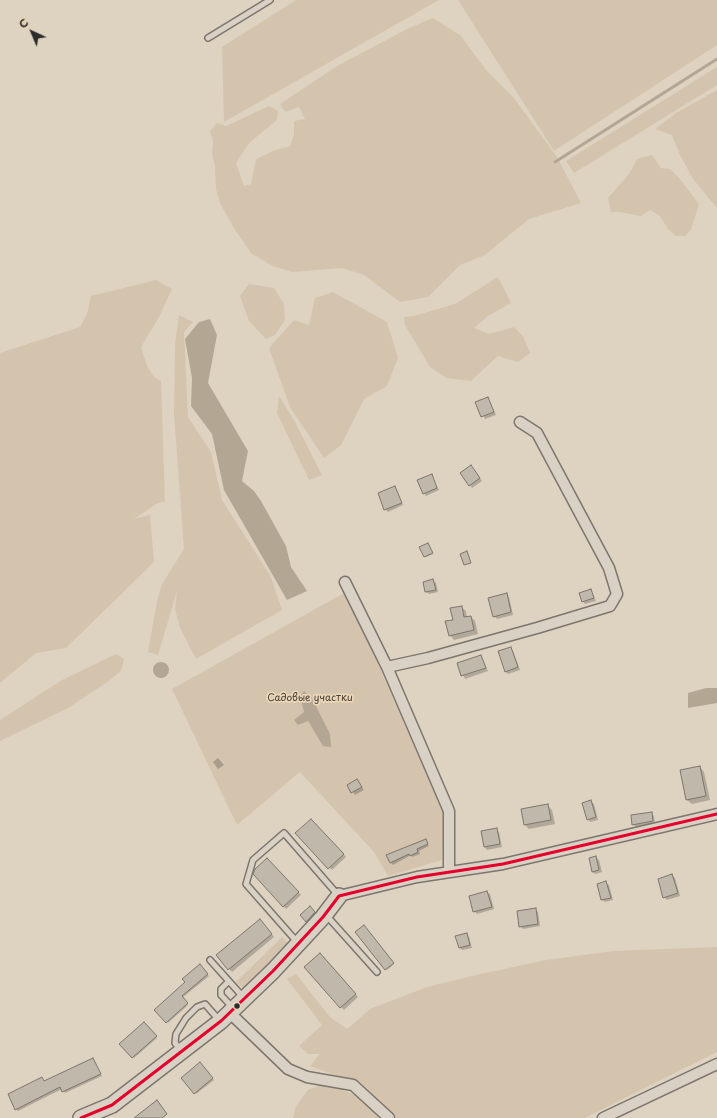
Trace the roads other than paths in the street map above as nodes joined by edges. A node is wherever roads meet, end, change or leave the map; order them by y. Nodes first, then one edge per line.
1 (270, 0) edge
2 (208, 38) dead end
3 (520, 422) dead end
4 (345, 582) dead end
5 (387, 667) junction
6 (717, 814) edge
7 (449, 872) junction
8 (339, 896) junction
9 (325, 914) junction
10 (299, 943) junction
11 (210, 960) dead end
12 (377, 972) dead end
13 (229, 981) junction
14 (232, 1010) junction
15 (182, 1052) junction
16 (717, 1064) edge
17 (81, 1118) edge
18 (389, 1118) edge
19 (603, 1118) edge

1 - 2 lane
3 - 5 street
4 - 5 street
5 - 7 street
6 - 7 street
7 - 8 street
8 - 9 street
8 - 10 lane
9 - 10 street
9 - 12 lane
10 - 14 street
11 - 13 lane
13 - 14 lane
13 - 14 lane
14 - 15 street
14 - 15 lane
14 - 18 street
15 - 17 street
16 - 19 street

